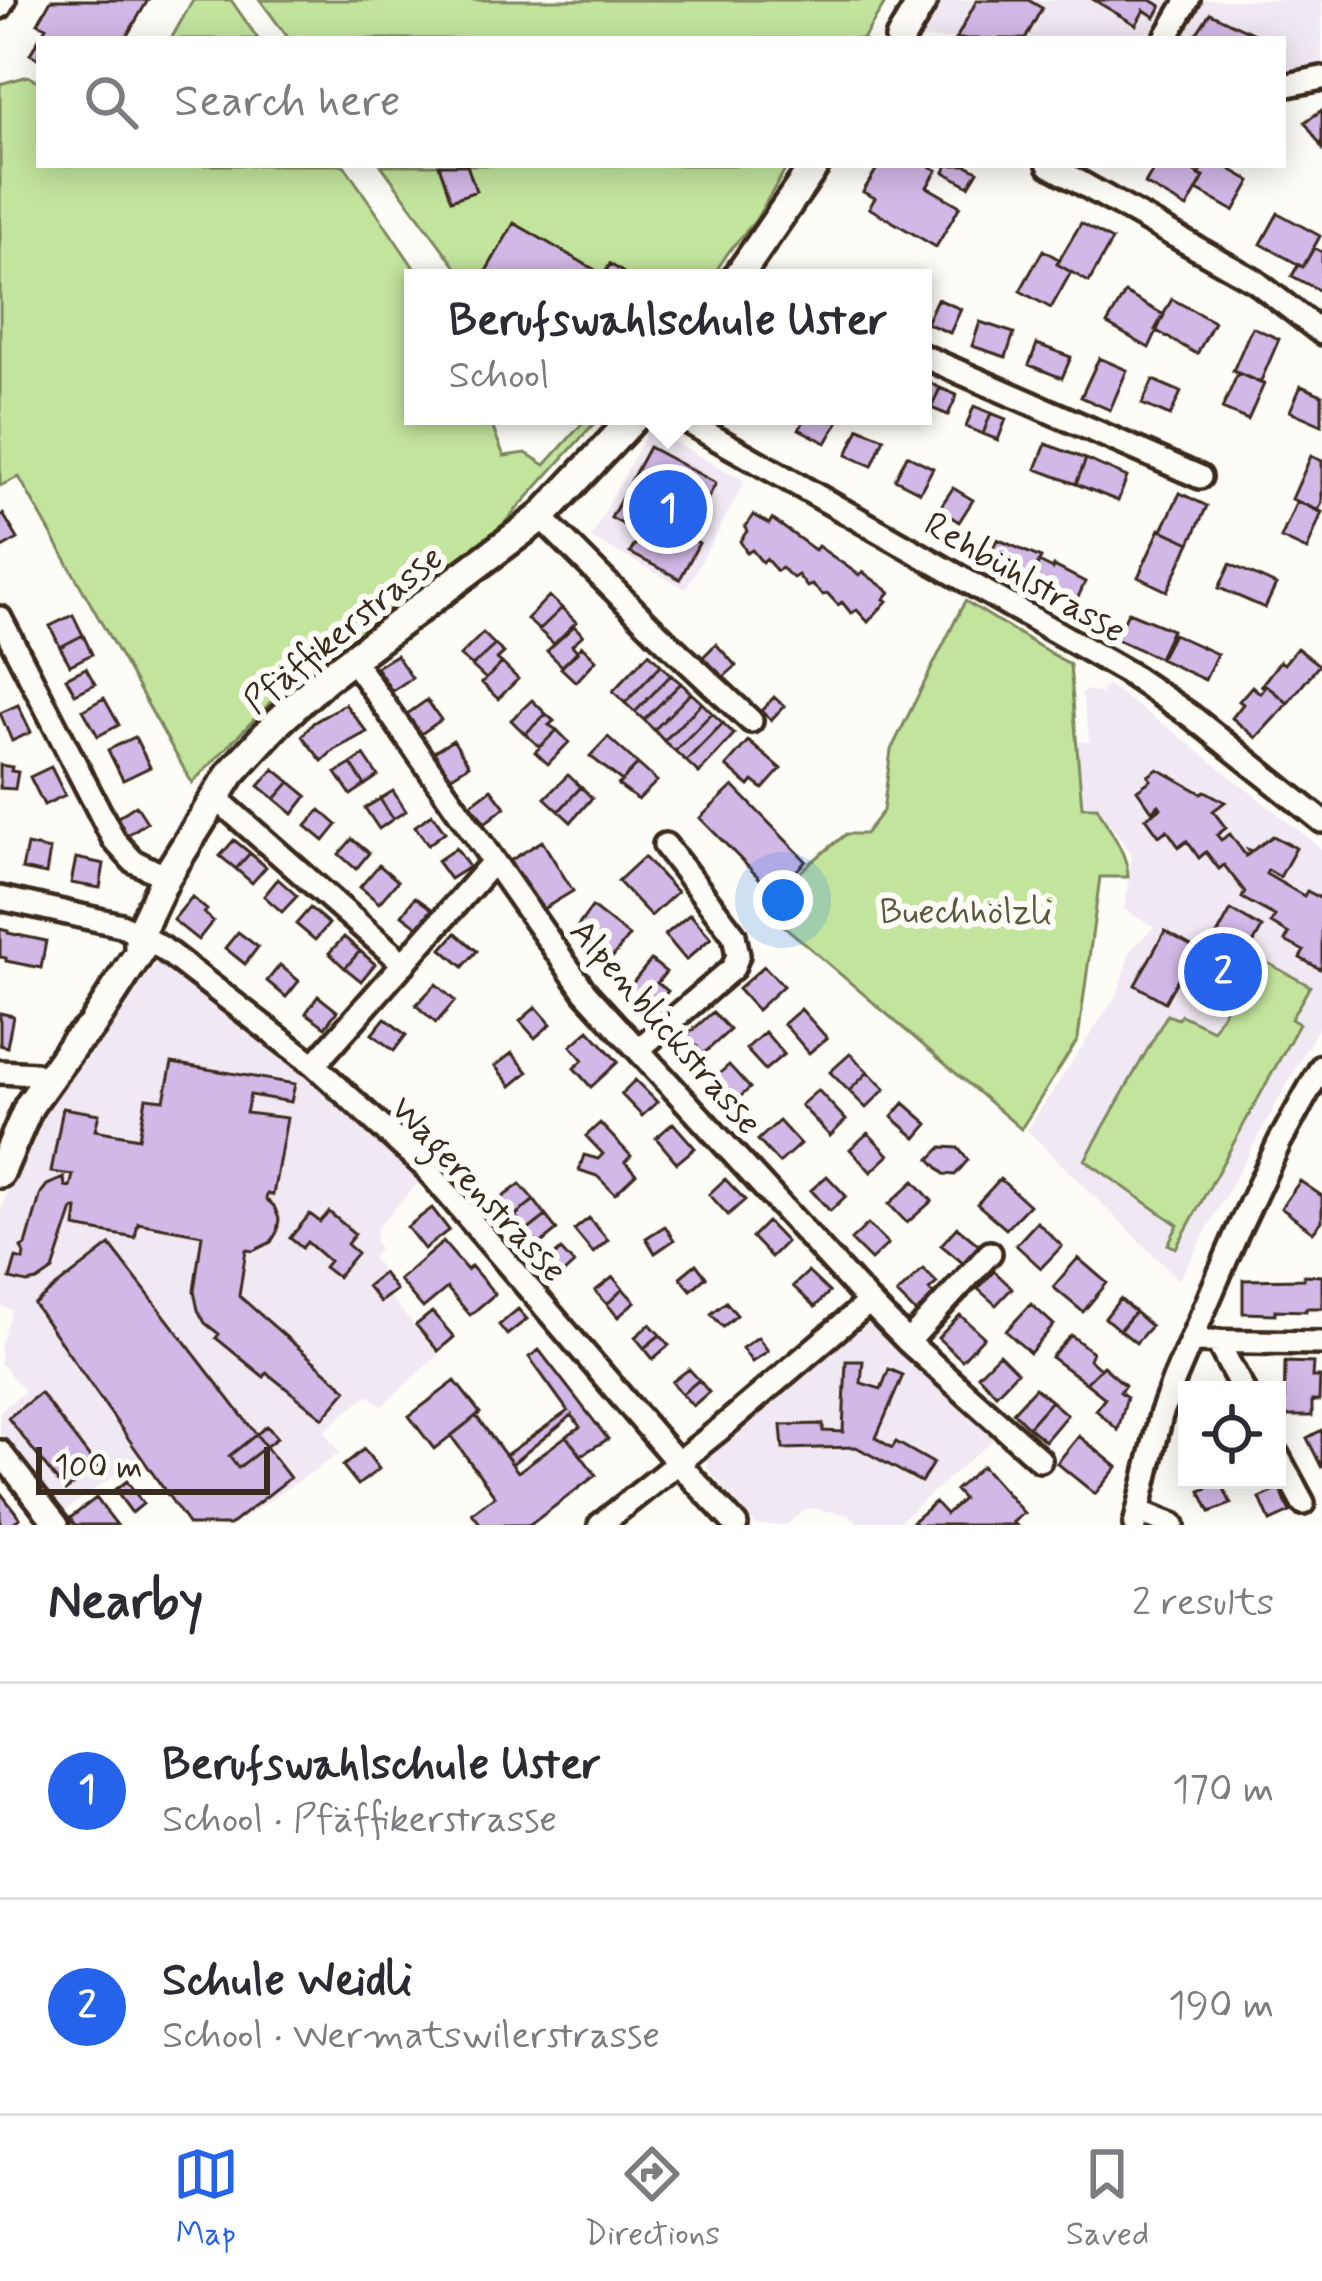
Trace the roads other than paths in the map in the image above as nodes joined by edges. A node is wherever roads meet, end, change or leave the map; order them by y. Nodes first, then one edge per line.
1 (907, 0) edge
2 (923, 0) edge
3 (1188, 0) edge
4 (888, 36) edge
5 (902, 36) edge
6 (1168, 36) edge
7 (1322, 78) edge
8 (1286, 85) edge
9 (813, 168) edge
10 (1086, 174) edge
11 (745, 269) edge
12 (1322, 334) edge
13 (932, 360) edge
14 (628, 425) edge
15 (693, 425) edge
16 (1200, 477) dead end
17 (541, 517) junction
18 (0, 617) edge
19 (352, 659) junction
20 (751, 721) dead end
21 (215, 797) junction
22 (1322, 821) edge
23 (664, 845) dead end
24 (493, 862) junction
25 (166, 877) junction
26 (0, 898) edge
27 (139, 934) junction
28 (404, 964) junction
29 (639, 1049) junction
30 (314, 1065) junction
31 (1322, 1066) edge
32 (0, 1072) edge
33 (48, 1079) junction
34 (0, 1173) edge
35 (990, 1253) dead end
36 (869, 1302) junction
37 (1193, 1340) junction
38 (1217, 1341) junction
39 (908, 1342) junction
40 (1322, 1343) edge
41 (1238, 1381) edge
42 (0, 1453) edge
43 (1040, 1460) dead end
44 (679, 1464) junction
45 (1286, 1472) edge
46 (1303, 1503) dead end
47 (1137, 1518) edge
48 (57, 1525) edge
49 (600, 1525) edge
50 (736, 1525) edge
51 (1173, 1525) edge

1 - 4 main road
2 - 5 main road
3 - 6 street
7 - 8 street
9 - 11 main road
10 - 12 street
13 - 16 street
14 - 17 main road, Pfäffikerstrasse
15 - 22 street, Rehbühlstrasse
17 - 19 main road, Pfäffikerstrasse
17 - 20 street
18 - 25 street
19 - 21 main road, Pfäffikerstrasse
19 - 24 street, Alpenblickstrasse
21 - 25 main road, Pfäffikerstrasse
21 - 28 street
23 - 29 street
24 - 28 street
24 - 29 street, Alpenblickstrasse
25 - 27 main road, Pfäffikerstrasse
26 - 27 street, Wagerenstrasse
27 - 30 street, Wagerenstrasse
27 - 33 main road, Pfäffikerstrasse
28 - 30 street
29 - 36 street, Alpenblickstrasse
30 - 44 street, Wagerenstrasse
31 - 37 street
32 - 33 street
33 - 34 main road, Pfäffikerstrasse
35 - 39 street
36 - 39 street, Alpenblickstrasse
36 - 44 street
37 - 38 street
37 - 47 street
38 - 40 street
38 - 41 street
39 - 43 street, Alpenblickstrasse
42 - 48 street
44 - 49 street
44 - 50 street, Wagerenstrasse
45 - 46 street
47 - 51 street

